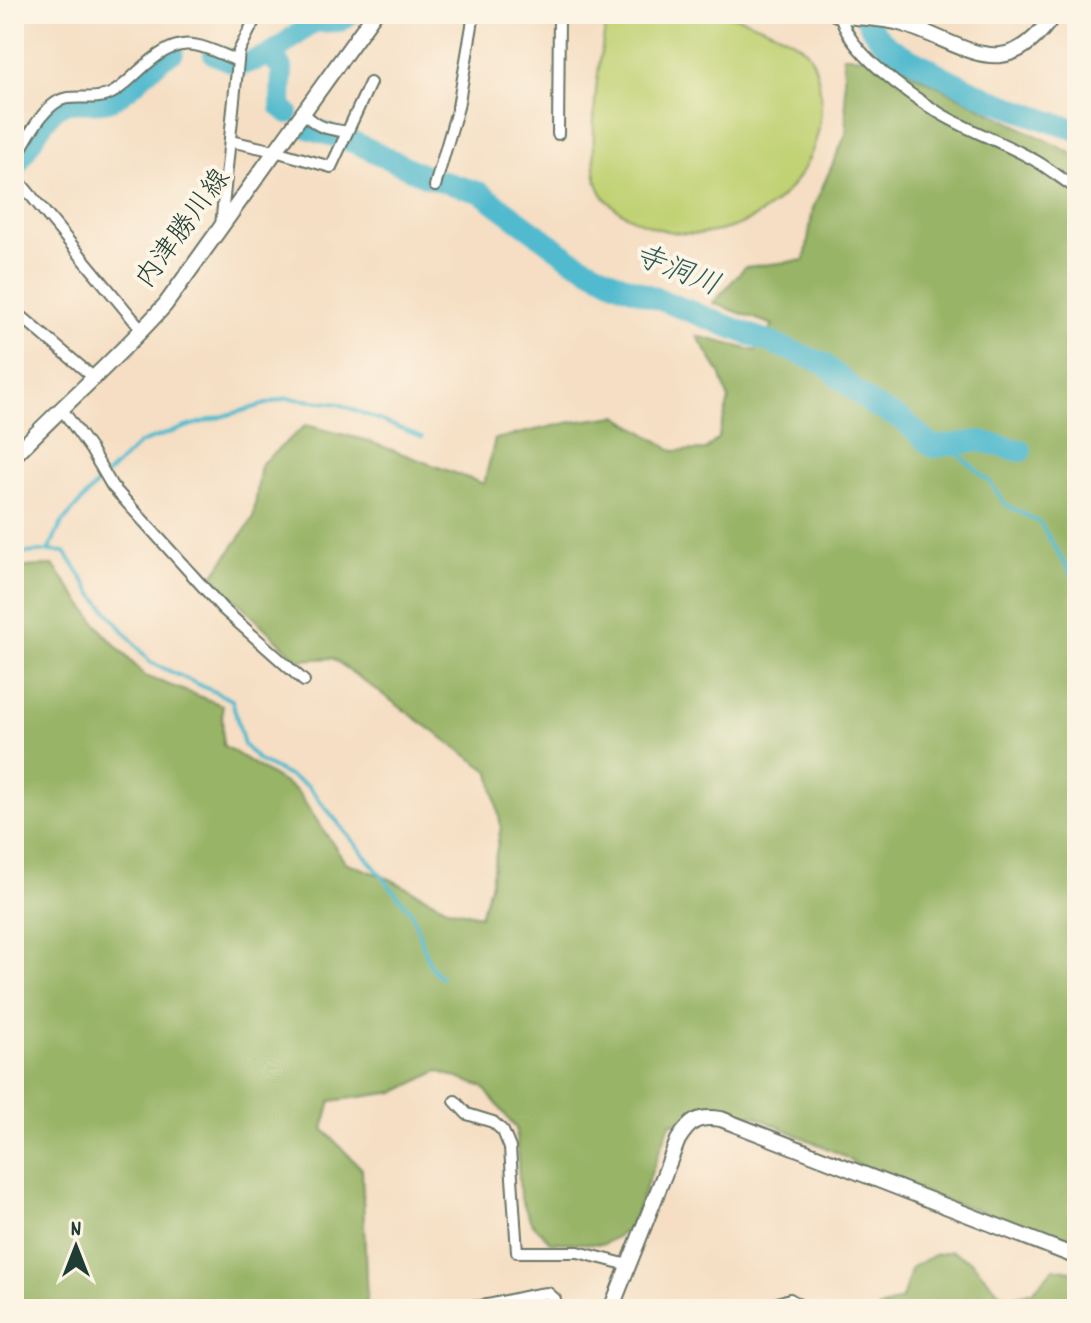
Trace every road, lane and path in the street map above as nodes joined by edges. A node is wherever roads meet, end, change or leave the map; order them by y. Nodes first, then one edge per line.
1 (259, 14) edge
2 (374, 14) edge
3 (474, 14) edge
4 (559, 14) edge
5 (1054, 14) edge
6 (838, 15) edge
7 (238, 61) junction
8 (370, 83) dead end
9 (303, 112) junction
10 (347, 132) junction
11 (558, 134) dead end
12 (230, 141) junction
13 (275, 151) junction
14 (14, 161) edge
15 (14, 175) edge
16 (435, 186) dead end
17 (1077, 189) edge
18 (221, 228) junction
19 (14, 310) edge
20 (142, 330) junction
21 (93, 377) junction
22 (61, 408) junction
23 (14, 456) edge
24 (304, 681) dead end
25 (455, 1101) dead end
26 (1077, 1257) edge
27 (628, 1265) junction
28 (412, 1309) edge
29 (555, 1309) edge
30 (611, 1309) edge
31 (774, 1309) edge
32 (805, 1309) edge

1 - 7 street
2 - 9 street, 内津勝川線
3 - 16 street
4 - 11 street
5 - 6 street
6 - 17 street
7 - 12 street
7 - 14 street
8 - 10 street
9 - 10 street
9 - 13 street, 内津勝川線
10 - 13 street
12 - 13 street
12 - 18 street
13 - 18 street, 内津勝川線
15 - 20 street
18 - 20 street, 内津勝川線
19 - 21 street
20 - 21 street, 内津勝川線
21 - 22 street, 内津勝川線
22 - 23 street, 内津勝川線
22 - 24 street
25 - 27 street
26 - 27 street
27 - 30 street
28 - 29 street
31 - 32 street

